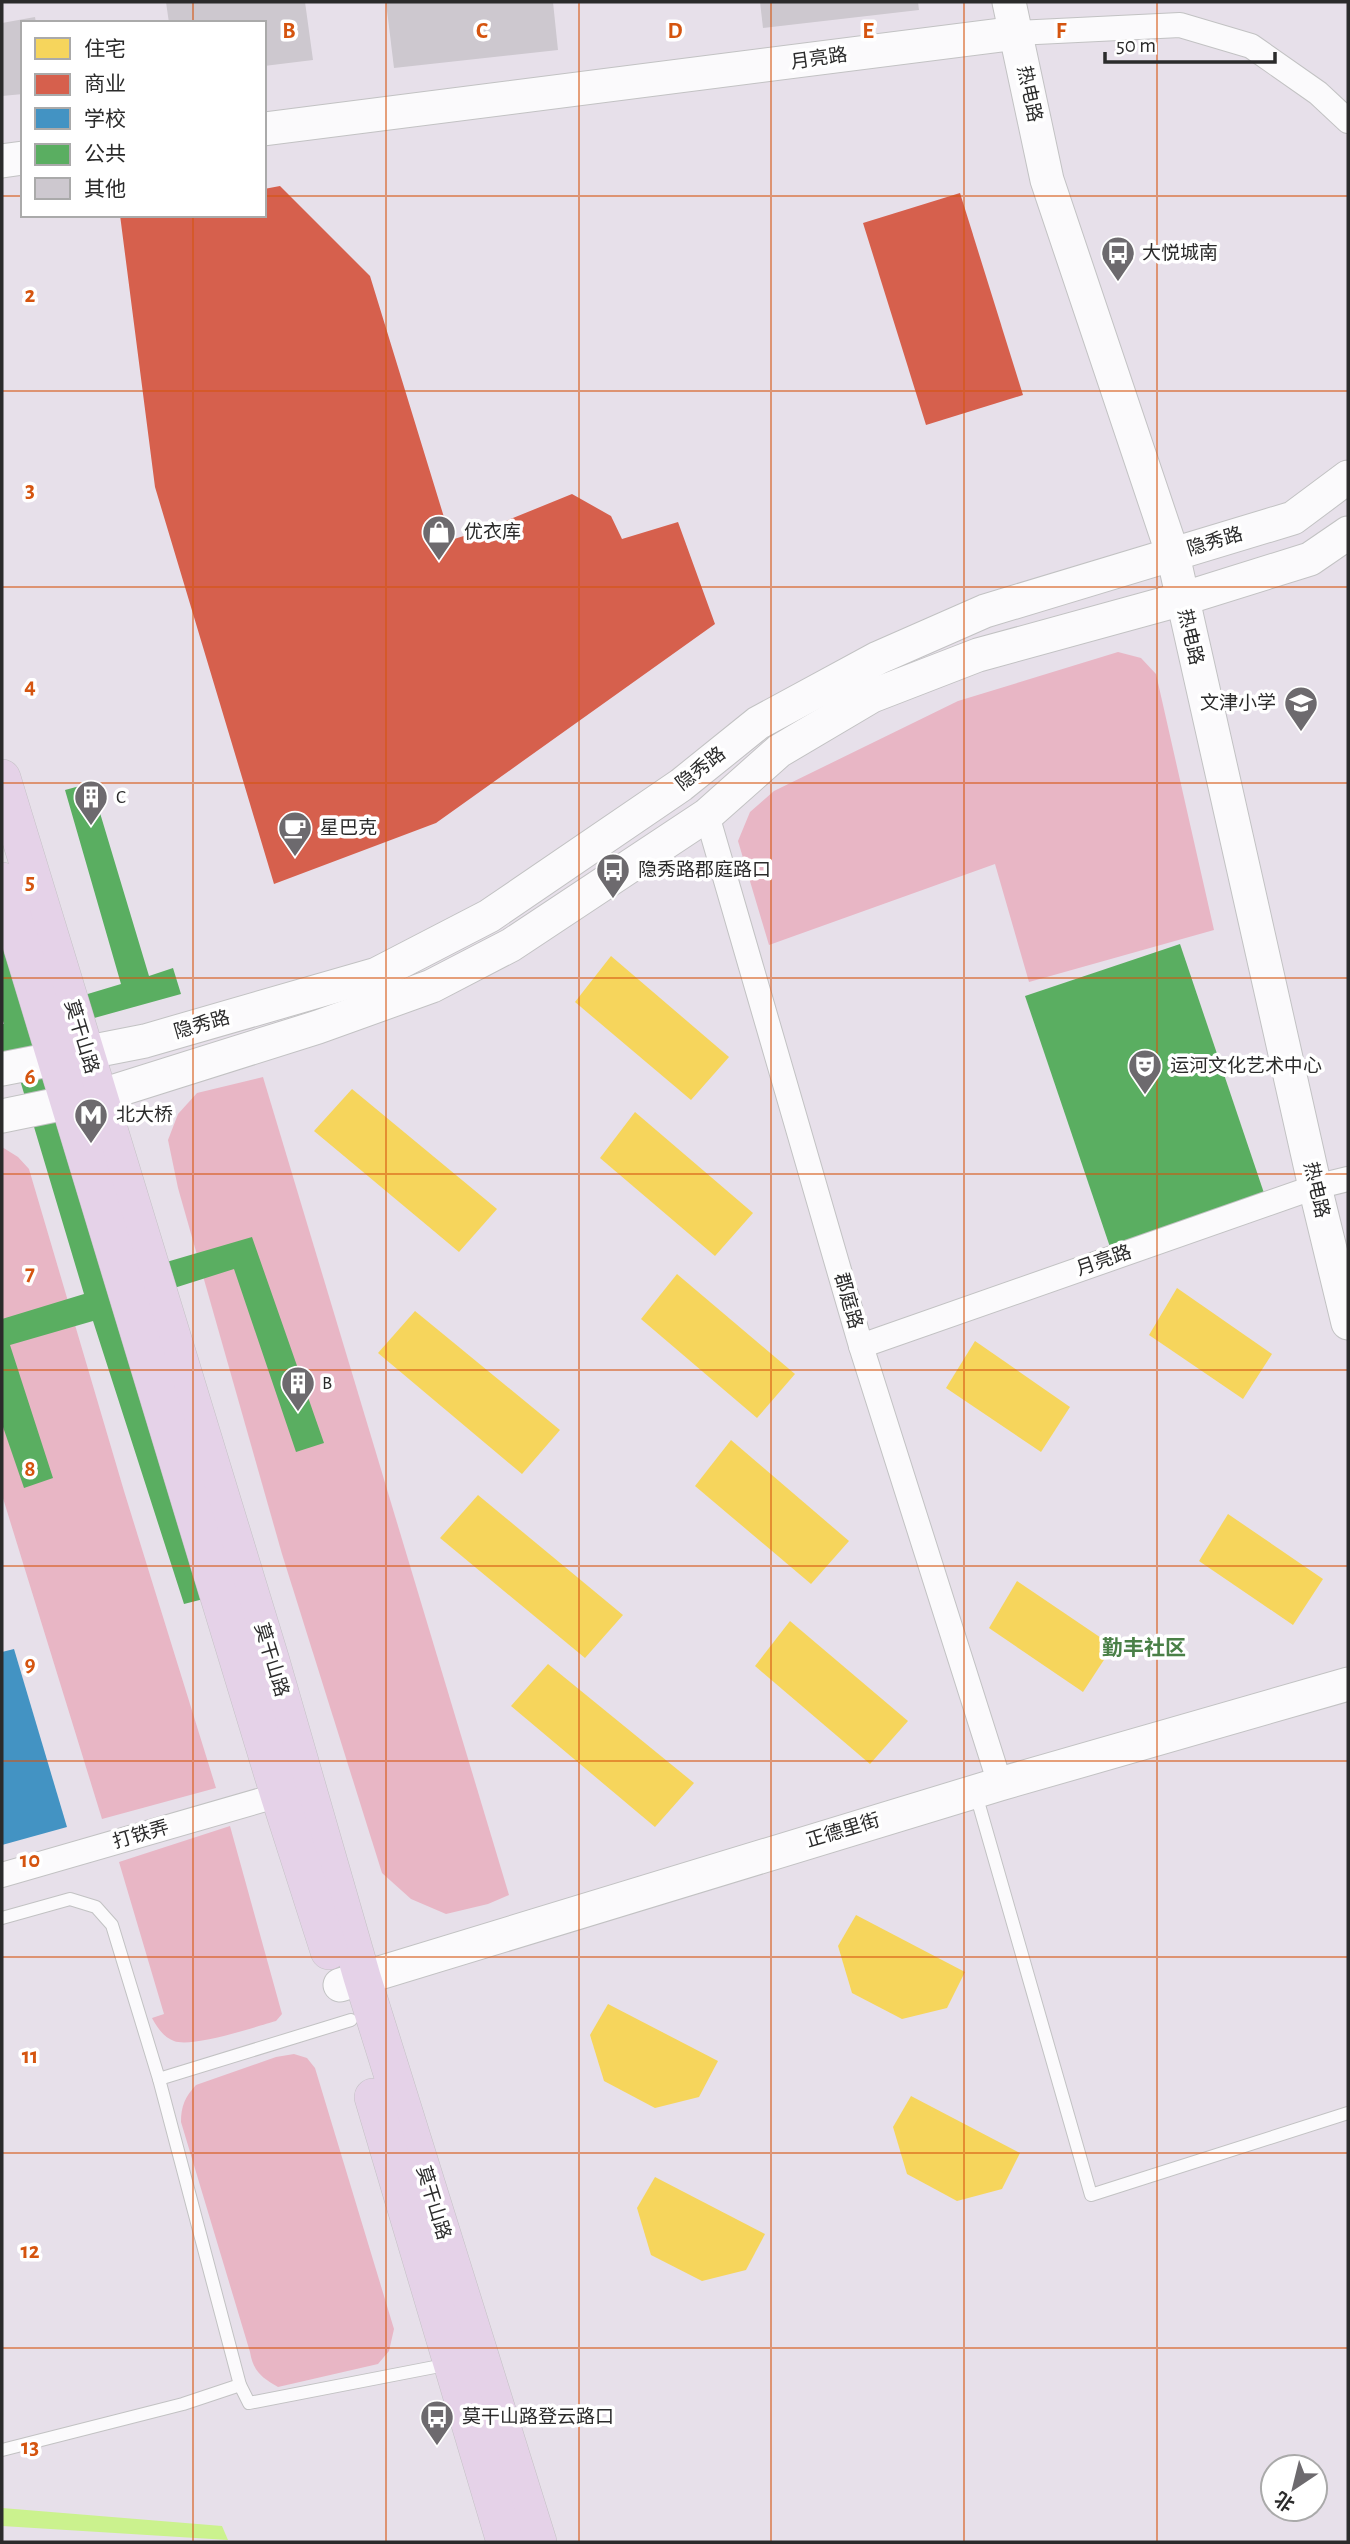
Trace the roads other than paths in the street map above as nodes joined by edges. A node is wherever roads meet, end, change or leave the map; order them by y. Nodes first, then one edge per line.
1 (1012, 17) edge
2 (1348, 121) edge
3 (266, 129) edge
4 (21, 158) edge
5 (2, 161) edge
6 (1348, 477) edge
7 (1348, 533) edge
8 (1173, 555) junction
9 (1182, 599) junction
10 (2, 778) edge
11 (707, 814) junction
12 (2, 881) edge
13 (71, 1055) junction
14 (2, 1069) edge
15 (84, 1099) junction
16 (2, 1116) edge
17 (1348, 1179) edge
18 (1315, 1187) junction
19 (1348, 1323) edge
20 (861, 1346) junction
21 (1348, 1684) edge
22 (987, 1787) junction
23 (279, 1795) junction
24 (2, 1875) edge
25 (2, 1918) edge
26 (351, 1981) junction
27 (351, 2020) junction
28 (159, 2079) junction
29 (1348, 2113) edge
30 (452, 2363) junction
31 (240, 2385) junction
32 (2, 2450) edge
33 (505, 2542) edge
34 (538, 2542) edge

1 - 2 street, 月亮路
1 - 3 street, 月亮路
1 - 8 street, 热电路
4 - 5 street
6 - 8 street, 隐秀路
7 - 9 street, 隐秀路
8 - 9 street, 热电路
8 - 13 street, 隐秀路
9 - 11 street, 隐秀路
9 - 18 street, 热电路
10 - 13 main road, 莫干山路
11 - 15 street, 隐秀路
11 - 20 street, 郡庭路
12 - 13 main road, 莫干山路
13 - 14 street, 隐秀路
13 - 15 main road, 莫干山路
15 - 16 street, 隐秀路
15 - 23 main road, 莫干山路
15 - 26 main road, 莫干山路
17 - 18 street, 月亮路
18 - 19 street, 热电路
18 - 20 street, 月亮路
20 - 22 street, 郡庭路
21 - 22 street, 正德里街
22 - 26 street, 正德里街
22 - 29 lane
23 - 24 street, 打铁弄
23 - 26 main road, 莫干山路
25 - 28 lane
26 - 27 main road, 莫干山路
26 - 34 main road, 莫干山路
27 - 28 lane
27 - 30 main road, 莫干山路
28 - 31 lane
30 - 31 lane
30 - 33 main road, 莫干山路
31 - 32 lane

